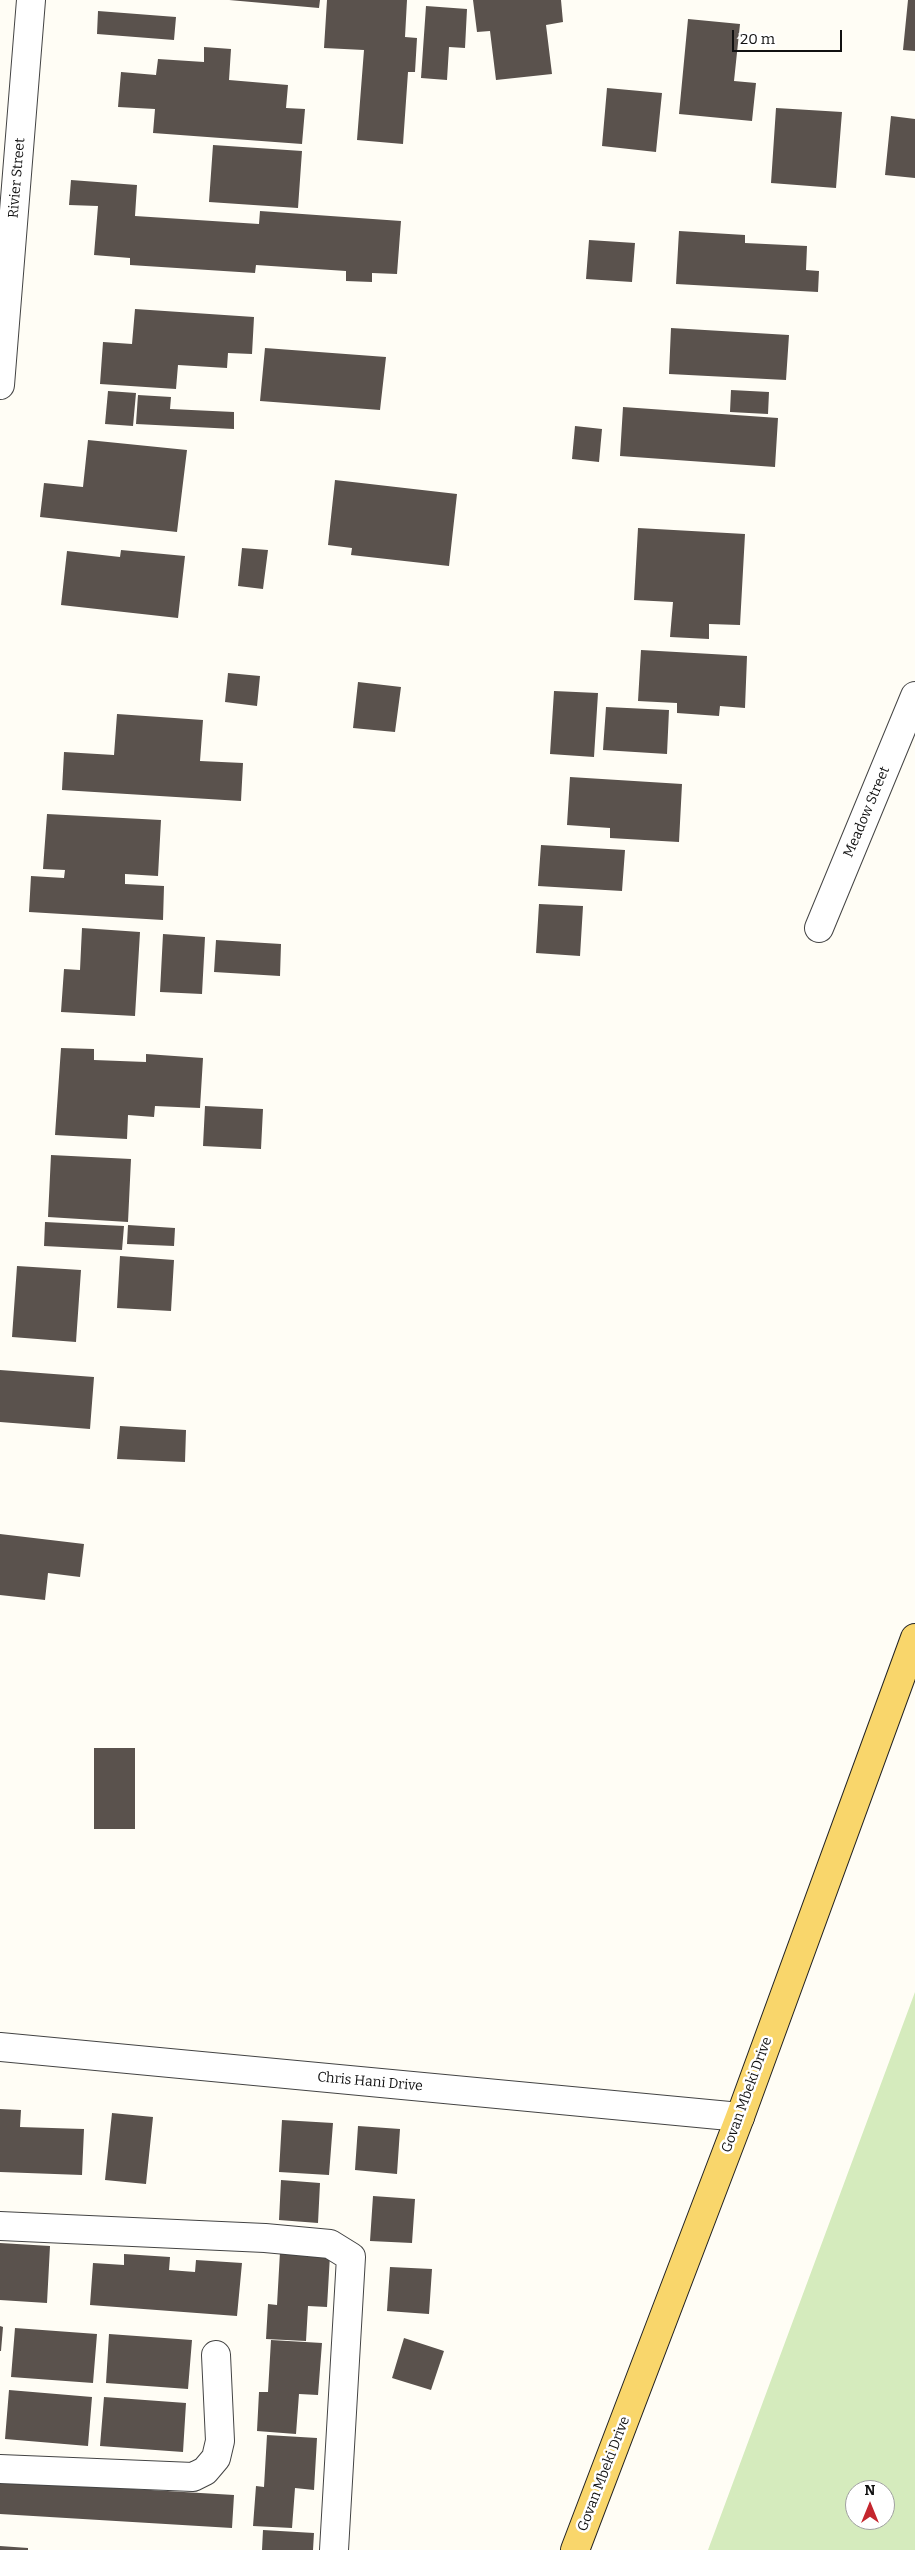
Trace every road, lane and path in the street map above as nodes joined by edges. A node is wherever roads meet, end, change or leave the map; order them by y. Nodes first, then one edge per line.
1 (31, 0) edge
2 (0, 385) edge
3 (915, 696) edge
4 (819, 928) dead end
5 (915, 1638) edge
6 (0, 2048) edge
7 (740, 2117) junction
8 (0, 2226) edge
9 (216, 2355) dead end
10 (0, 2469) edge
11 (334, 2550) edge
12 (575, 2550) edge

1 - 2 street, Rivier Street
3 - 4 street, Meadow Street
5 - 7 main road, Govan Mbeki Drive
6 - 7 street, Chris Hani Drive
7 - 12 main road, Govan Mbeki Drive
8 - 11 street
9 - 10 street

